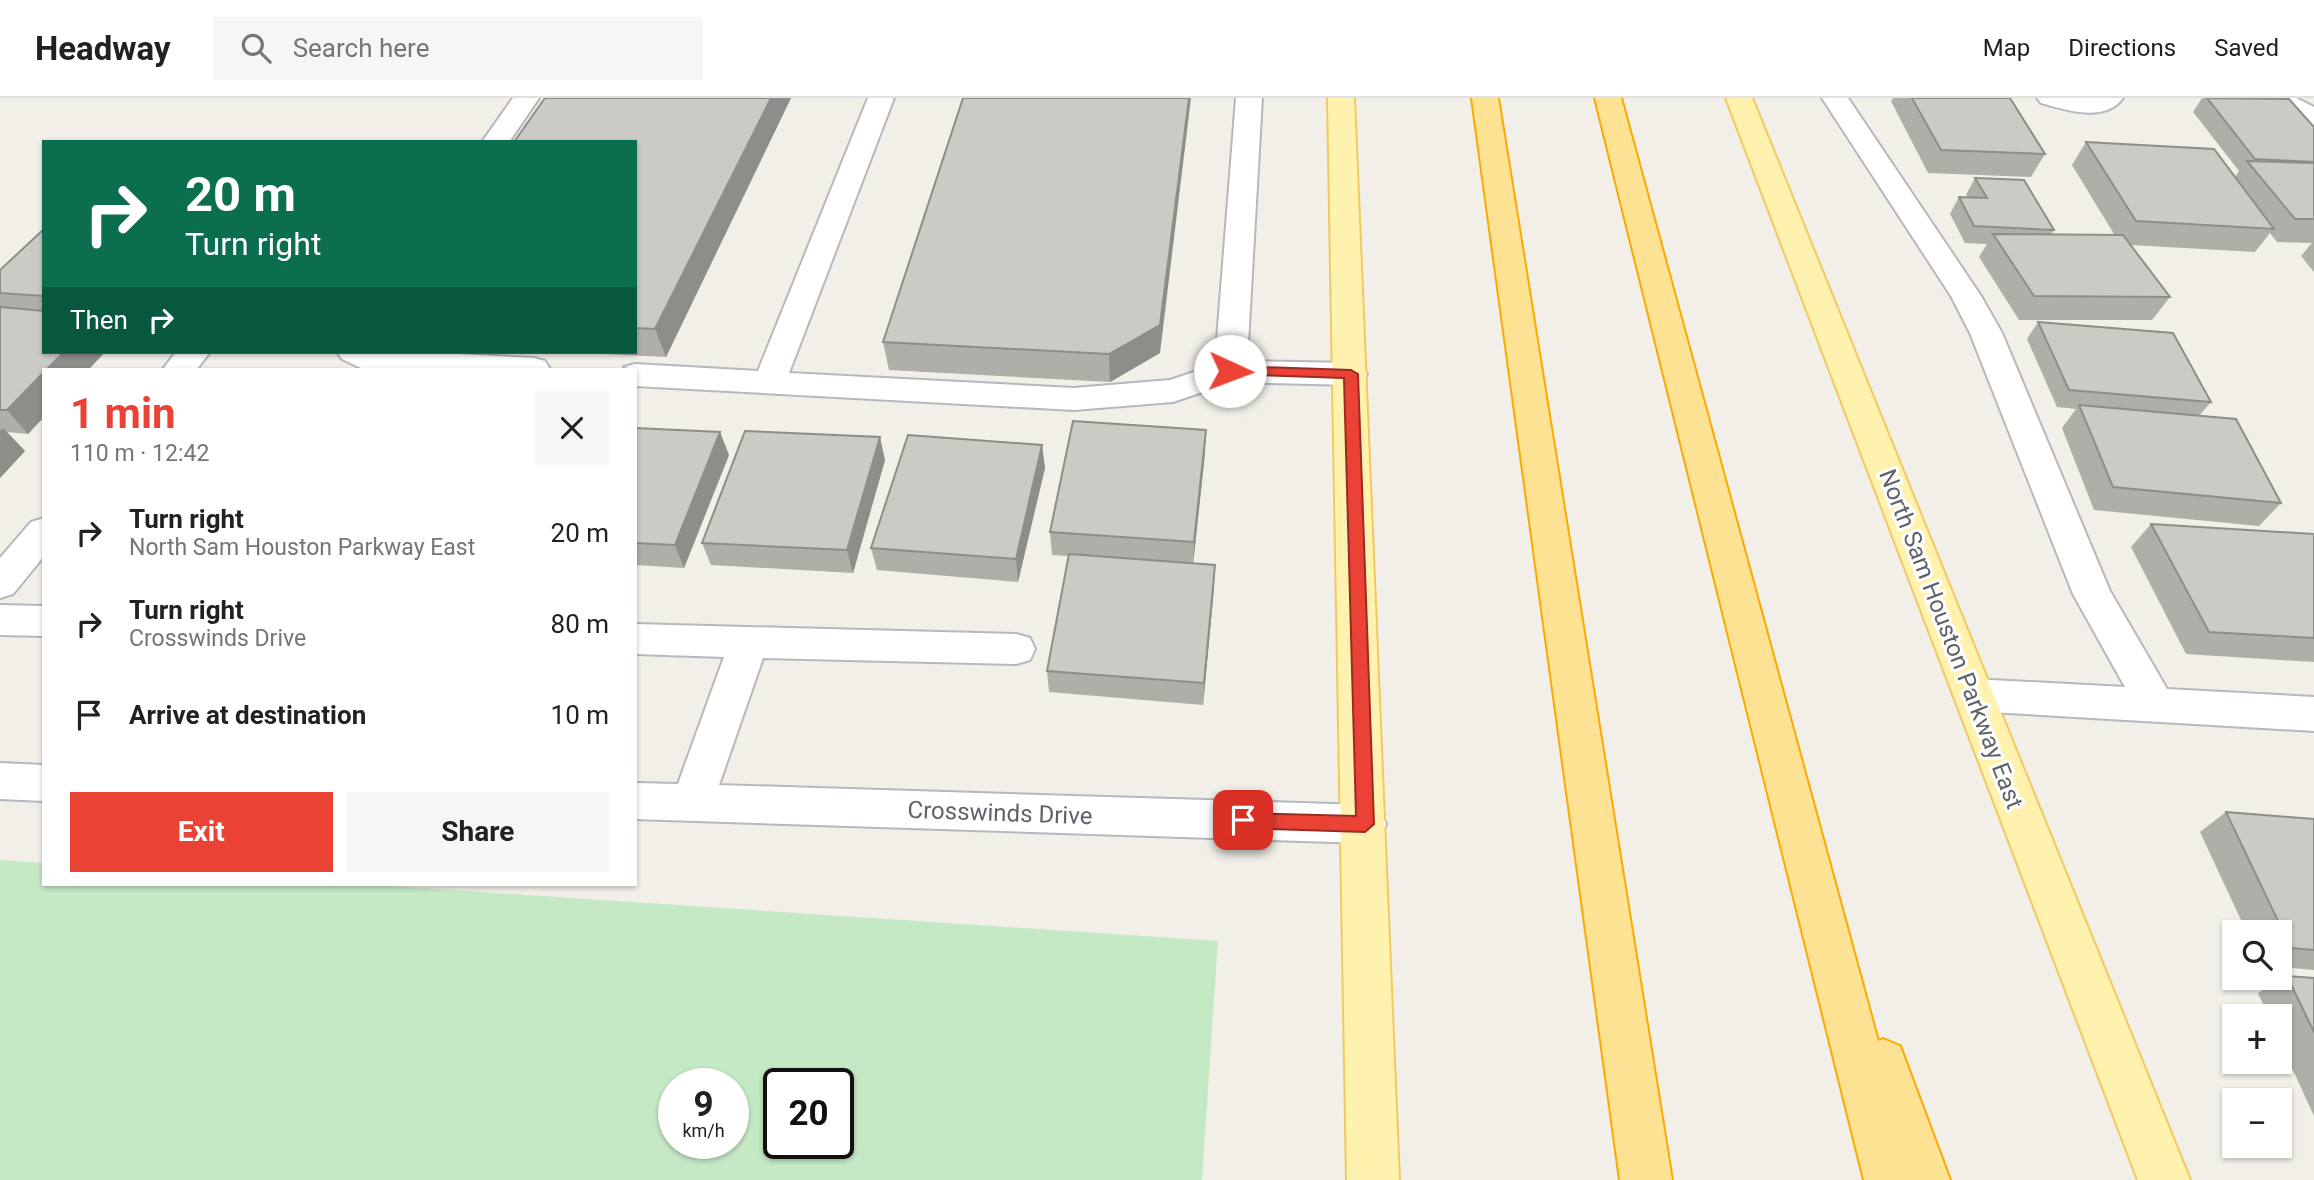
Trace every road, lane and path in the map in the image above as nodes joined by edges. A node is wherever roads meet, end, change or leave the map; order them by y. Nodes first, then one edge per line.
1 (526, 98) edge
2 (881, 98) edge
3 (1249, 98) edge
4 (1369, 98) edge
5 (1608, 98) edge
6 (1712, 98) edge
7 (1835, 98) edge
8 (2050, 98) edge
9 (2110, 98) edge
10 (2276, 98) edge
11 (1743, 108) edge
12 (1342, 110) edge
13 (1488, 112) edge
14 (2314, 117) edge
15 (496, 140) edge
16 (192, 354) edge
17 (356, 354) edge
18 (180, 368) edge
19 (517, 368) edge
20 (1230, 371) junction
21 (1351, 374) junction
22 (637, 375) edge
23 (769, 383) junction
24 (42, 533) edge
25 (0, 584) edge
26 (0, 620) edge
27 (42, 621) edge
28 (637, 639) edge
29 (750, 642) junction
30 (1016, 649) dead end
31 (1973, 695) junction
32 (2155, 705) junction
33 (2314, 714) edge
34 (0, 781) edge
35 (42, 783) edge
36 (637, 801) edge
37 (692, 803) junction
38 (1791, 808) junction
39 (1365, 824) junction
40 (1373, 1180) edge
41 (1646, 1180) edge
42 (1890, 1180) edge
43 (1924, 1180) edge
44 (2164, 1180) edge

1 - 15 street
2 - 23 street
3 - 20 street
4 - 12 main road
5 - 38 highway
6 - 11 main road
7 - 32 street
8 - 9 street
10 - 14 street
11 - 31 main road, North Sam Houston Parkway East
12 - 21 main road
13 - 41 highway
16 - 18 street
17 - 19 street
20 - 21 street
20 - 23 street
21 - 39 main road
22 - 23 street
24 - 25 street
26 - 27 street
28 - 29 street
29 - 30 street
29 - 37 street
31 - 32 street
31 - 44 main road, North Sam Houston Parkway East
32 - 33 street
34 - 35 street
36 - 37 street, Crosswinds Drive
37 - 39 street, Crosswinds Drive
38 - 42 highway
38 - 43 highway
39 - 40 main road

